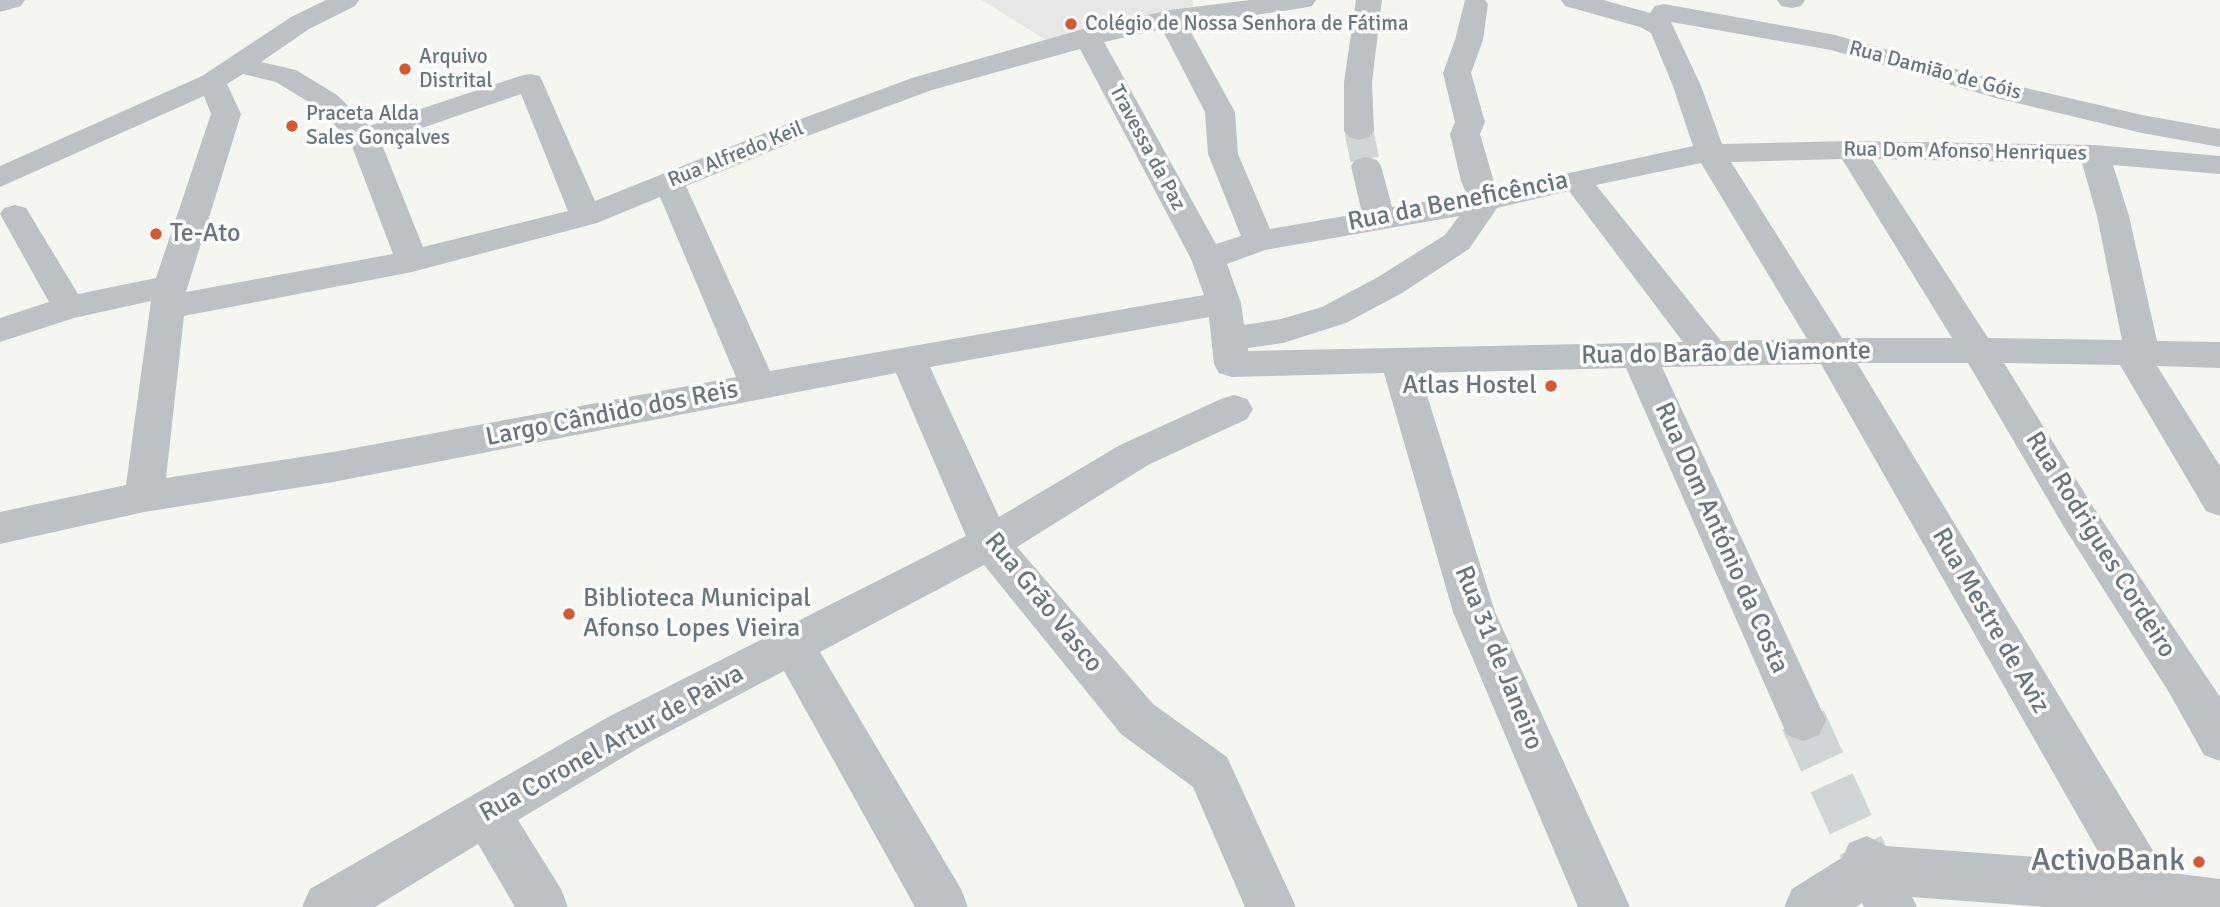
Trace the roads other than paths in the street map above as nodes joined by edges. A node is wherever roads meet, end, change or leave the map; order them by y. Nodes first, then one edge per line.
1 (12, 0) edge
2 (346, 0) edge
3 (1303, 0) edge
4 (1369, 0) edge
5 (1574, 0) edge
6 (0, 4) edge
7 (1475, 4) dead end
8 (1170, 18) junction
9 (1656, 24) junction
10 (1087, 36) junction
11 (241, 65) junction
12 (212, 82) junction
13 (1359, 131) tunnel mouth
14 (364, 138) junction
15 (2220, 138) edge
16 (1851, 150) junction
17 (1710, 153) junction
18 (2095, 154) junction
19 (2220, 165) edge
20 (1366, 166) tunnel mouth
21 (0, 178) edge
22 (1576, 180) junction
23 (669, 182) junction
24 (0, 184) edge
25 (1486, 201) junction
26 (8, 204) edge
27 (586, 216) junction
28 (1379, 218) junction
29 (1259, 241) junction
30 (1208, 260) junction
31 (412, 261) junction
32 (169, 296) junction
33 (1224, 303) junction
34 (69, 308) junction
35 (0, 330) edge
36 (1978, 350) junction
37 (1231, 351) junction
38 (1832, 351) junction
39 (2136, 352) junction
40 (1712, 354) junction
41 (2220, 355) edge
42 (1639, 356) junction
43 (908, 358) junction
44 (1398, 361) junction
45 (758, 386) junction
46 (1234, 409) dead end
47 (144, 498) junction
48 (2220, 500) edge
49 (0, 528) edge
50 (990, 543) junction
51 (793, 646) junction
52 (1803, 720) tunnel mouth
53 (2220, 740) edge
54 (486, 813) junction
55 (1876, 879) edge
56 (2148, 890) junction
57 (2220, 900) edge
58 (328, 907) edge
59 (543, 907) edge
60 (943, 907) edge
61 (1271, 907) edge
62 (1604, 907) edge
63 (1810, 907) edge

1 - 6 street
2 - 11 street
3 - 8 street, Rua Alfredo Keil
4 - 13 street
5 - 9 street
7 - 25 street
8 - 10 street, Rua Alfredo Keil
8 - 29 street
9 - 15 street, Rua Damião de Góis
9 - 17 street, Rua Mestre de Aviz
10 - 23 street, Rua Alfredo Keil
10 - 30 street, Travessa da Paz
11 - 12 street
11 - 14 street
12 - 21 street
12 - 32 street
14 - 27 street
14 - 31 street
16 - 17 street, Rua Dom Afonso Henriques
16 - 18 street, Rua Dom Afonso Henriques
16 - 36 street, Rua Rodrigues Cordeiro
17 - 22 street, Rua da Beneficência
17 - 38 street, Rua Mestre de Aviz
18 - 19 street, Rua Dom Afonso Henriques
18 - 39 street
20 - 28 street
22 - 25 street, Rua da Beneficência
22 - 40 street
23 - 27 street, Rua Alfredo Keil
23 - 45 street
24 - 26 street
25 - 28 street, Rua da Beneficência
25 - 37 street
26 - 34 street
27 - 31 street, Rua Alfredo Keil
28 - 29 street, Rua da Beneficência
29 - 30 street, Rua da Beneficência
30 - 33 street
31 - 32 street, Rua Alfredo Keil
32 - 34 street, Rua Alfredo Keil
32 - 47 street
33 - 37 street
33 - 43 street, Largo Cândido dos Reis
34 - 35 street, Rua Alfredo Keil
36 - 38 street, Rua do Barão de Viamonte
36 - 39 street, Rua do Barão de Viamonte
36 - 53 street, Rua Rodrigues Cordeiro
37 - 44 street, Rua do Barão de Viamonte
38 - 40 street, Rua do Barão de Viamonte
38 - 56 street, Rua Mestre de Aviz
39 - 41 street, Rua do Barão de Viamonte
39 - 48 street
40 - 42 street, Rua do Barão de Viamonte
42 - 44 street, Rua do Barão de Viamonte
42 - 52 street, Rua Dom António da Costa
43 - 45 street, Largo Cândido dos Reis
43 - 50 street, Rua Grão Vasco
44 - 62 street, Rua 31 de Janeiro
45 - 47 street, Largo Cândido dos Reis
46 - 50 street, Rua Coronel Artur de Paiva
47 - 49 street, Largo Cândido dos Reis
50 - 51 street, Rua Coronel Artur de Paiva
50 - 61 street, Rua Grão Vasco
51 - 54 street, Rua Coronel Artur de Paiva
51 - 60 street
54 - 58 street, Rua Coronel Artur de Paiva
54 - 59 street
55 - 56 street
55 - 63 street
56 - 57 lane

